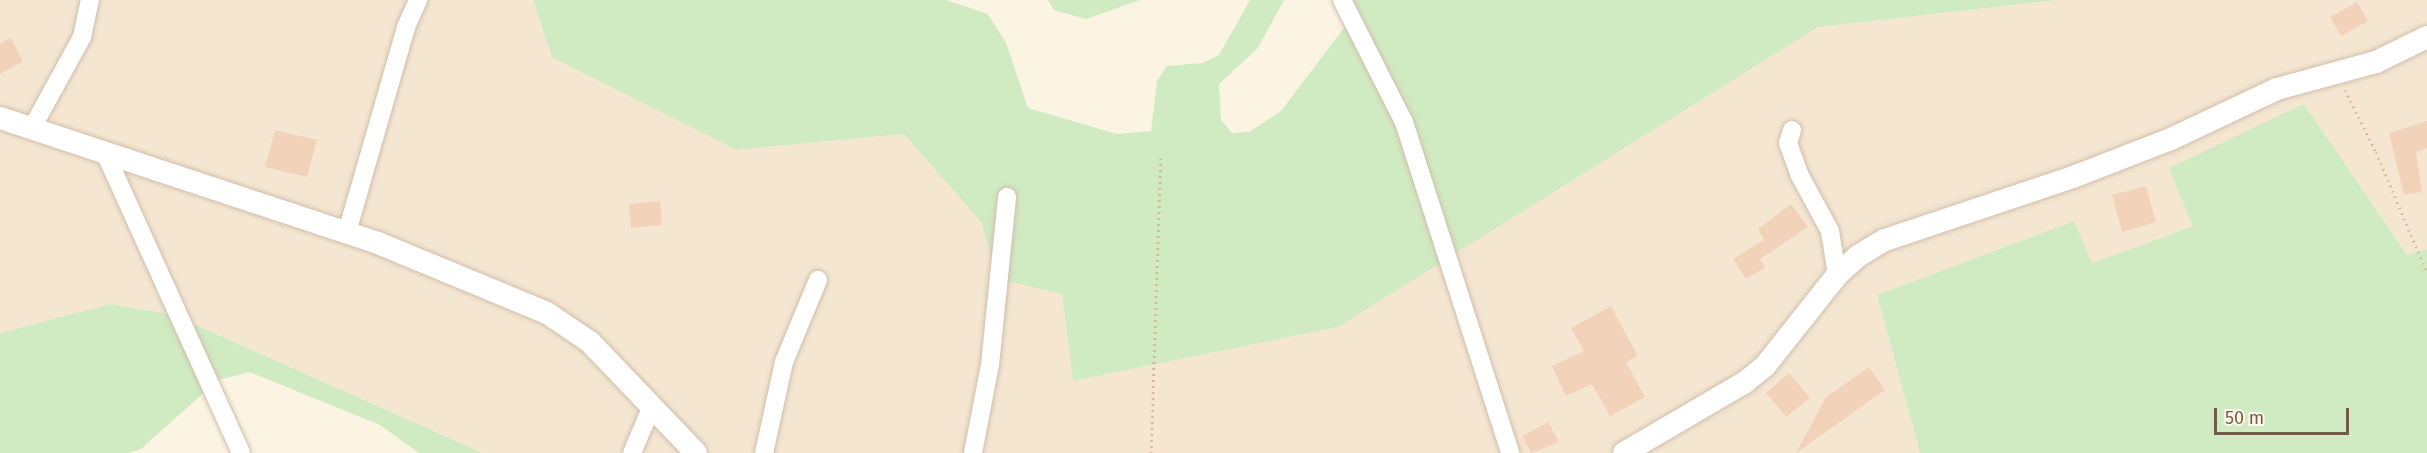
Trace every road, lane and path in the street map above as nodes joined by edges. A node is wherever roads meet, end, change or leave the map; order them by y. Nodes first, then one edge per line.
1 (90, 0) edge
2 (418, 0) edge
3 (1342, 0) edge
4 (2427, 37) edge
5 (2336, 73) junction
6 (0, 118) edge
7 (32, 128) junction
8 (1792, 130) dead end
9 (105, 153) junction
10 (1161, 158) dead end
11 (1007, 197) dead end
12 (347, 232) junction
13 (2427, 273) edge
14 (1837, 275) junction
15 (818, 280) dead end
16 (652, 406) junction
17 (241, 453) edge
18 (632, 453) edge
19 (696, 453) edge
20 (764, 453) edge
21 (973, 453) edge
22 (1151, 453) edge
23 (1510, 453) edge
24 (1624, 453) edge

1 - 7 street
2 - 12 street
3 - 23 street
4 - 5 street
5 - 13 path
5 - 14 street
6 - 7 street
7 - 9 street
8 - 14 street
9 - 12 street
9 - 17 street
10 - 22 path
11 - 21 street
12 - 16 street
14 - 24 street
15 - 20 street
16 - 18 street
16 - 19 street

